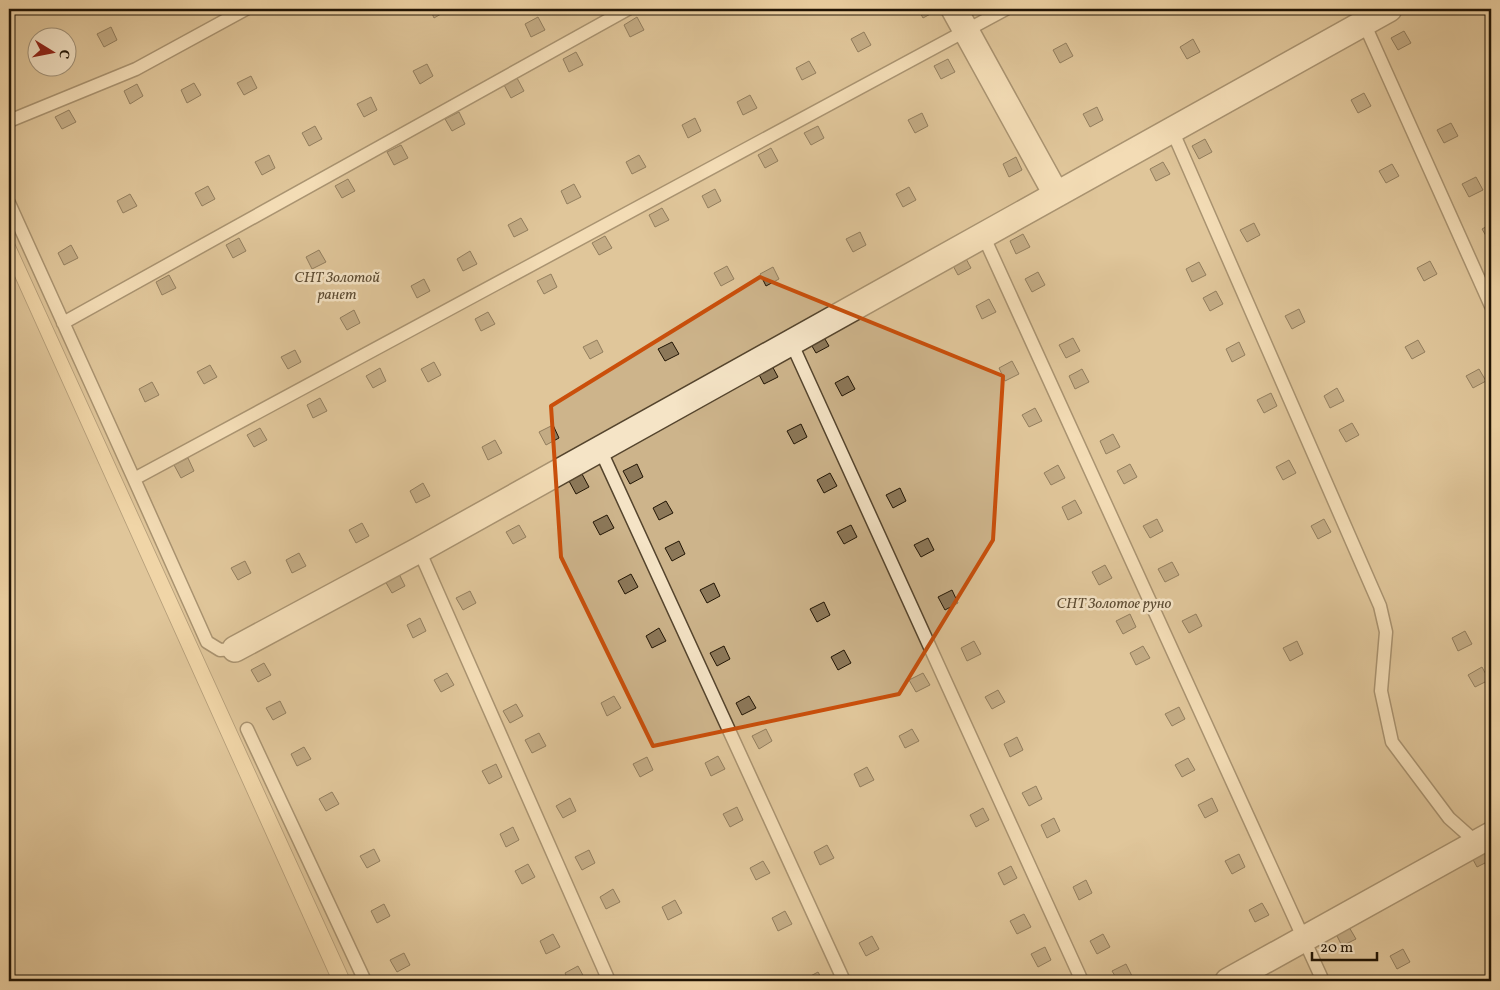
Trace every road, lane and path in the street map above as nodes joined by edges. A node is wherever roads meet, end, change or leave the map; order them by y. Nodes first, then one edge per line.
1 (246, 9) edge
2 (628, 9) edge
3 (954, 9) edge
4 (1006, 9) edge
5 (1389, 9) edge
6 (1364, 23) junction
7 (966, 31) junction
8 (9, 121) edge
9 (1172, 130) junction
10 (1056, 194) junction
11 (9, 203) edge
12 (983, 235) junction
13 (1491, 306) edge
14 (63, 323) junction
15 (791, 342) junction
16 (600, 449) junction
17 (134, 478) junction
18 (419, 550) junction
19 (235, 649) joint
20 (246, 729) dead end
21 (1488, 837) edge
22 (1303, 938) junction
23 (365, 981) edge
24 (609, 981) edge
25 (844, 981) edge
26 (1082, 981) edge
27 (1228, 981) edge
28 (1323, 981) edge

1 - 8 lane
2 - 14 lane
3 - 7 street
4 - 7 lane
5 - 6 street
6 - 9 street
6 - 13 lane
7 - 10 street
7 - 17 lane
9 - 10 street
9 - 21 lane
10 - 12 street
11 - 14 lane
12 - 15 street
12 - 22 lane
14 - 17 lane
15 - 16 street
15 - 26 lane
16 - 18 street
16 - 25 lane
17 - 19 lane
18 - 19 street
18 - 24 lane
20 - 23 lane
21 - 22 street
22 - 27 street
22 - 28 lane

